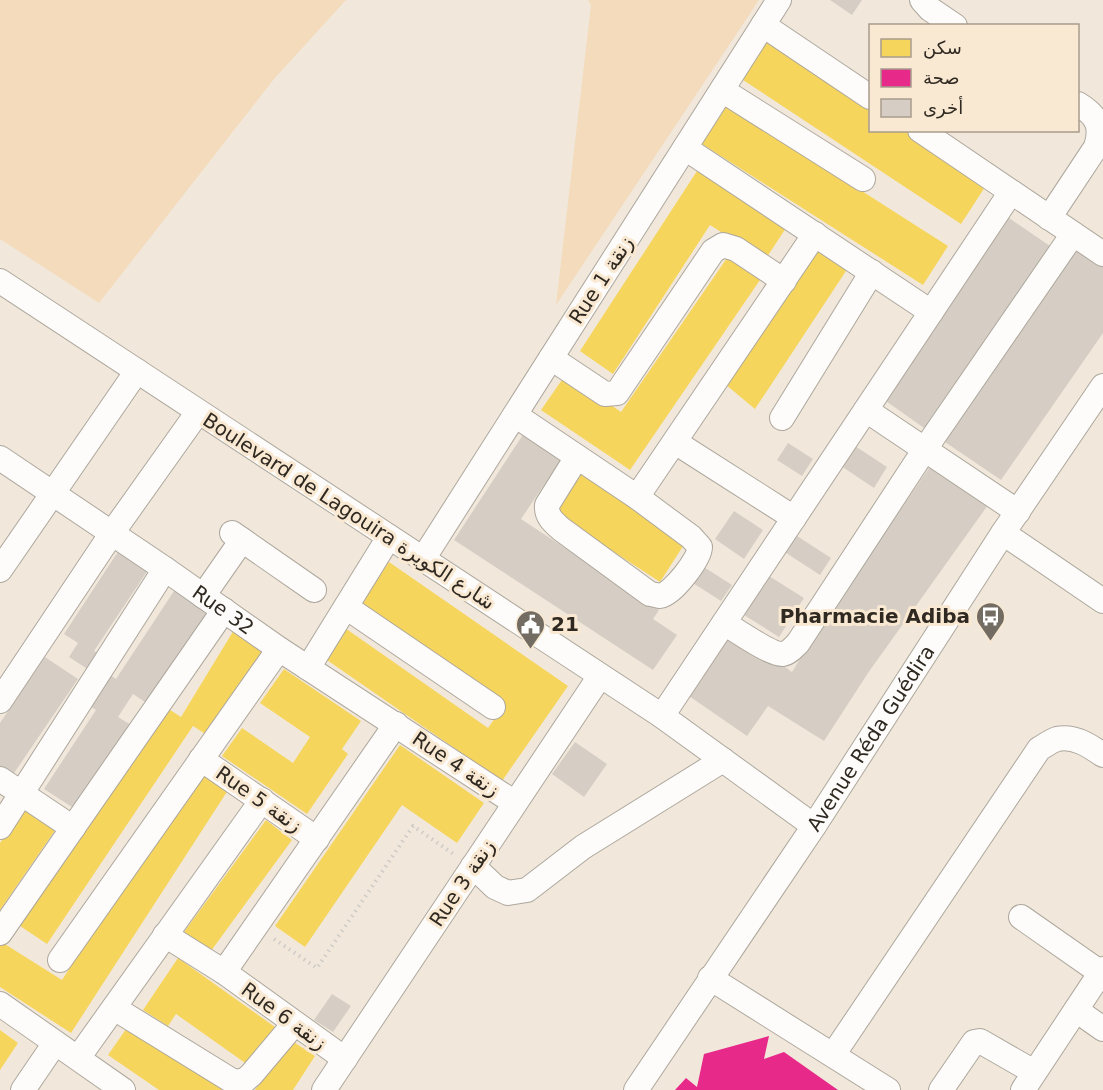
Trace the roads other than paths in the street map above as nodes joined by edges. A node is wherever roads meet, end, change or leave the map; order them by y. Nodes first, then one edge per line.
1 (779, 0) edge
2 (922, 0) edge
3 (952, 24) edge
4 (763, 25) junction
5 (722, 90) junction
6 (869, 96) edge
7 (1079, 105) edge
8 (923, 132) edge
9 (685, 148) junction
10 (863, 179) dead end
11 (1011, 192) junction
12 (1049, 218) junction
13 (815, 234) junction
14 (1073, 234) junction
15 (1103, 254) edge
16 (872, 272) junction
17 (0, 281) edge
18 (784, 281) junction
19 (931, 312) junction
20 (551, 358) junction
21 (137, 371) junction
22 (1103, 386) edge
23 (866, 410) junction
24 (198, 412) junction
25 (515, 415) junction
26 (782, 418) dead end
27 (675, 442) junction
28 (925, 449) junction
29 (577, 457) junction
30 (0, 458) edge
31 (53, 494) junction
32 (637, 497) junction
33 (1018, 512) junction
34 (794, 519) junction
35 (112, 533) junction
36 (1003, 533) junction
37 (389, 537) junction
38 (423, 559) junction
39 (165, 569) junction
40 (0, 570) edge
41 (314, 590) dead end
42 (203, 596) junction
43 (1103, 601) edge
44 (346, 607) junction
45 (224, 610) junction
46 (724, 623) junction
47 (279, 649) junction
48 (308, 668) junction
49 (600, 676) junction
50 (0, 701) edge
51 (493, 707) dead end
52 (662, 716) junction
53 (396, 724) junction
54 (1103, 755) edge
55 (201, 759) junction
56 (723, 760) junction
57 (0, 779) edge
58 (23, 794) junction
59 (262, 800) junction
60 (515, 803) junction
61 (814, 826) junction
62 (0, 827) edge
63 (73, 828) junction
64 (317, 839) junction
65 (473, 867) junction
66 (1022, 917) dead end
67 (0, 933) edge
68 (165, 935) junction
69 (60, 960) dead end
70 (1102, 971) edge
71 (225, 972) junction
72 (710, 978) junction
73 (0, 1004) edge
74 (114, 1008) junction
75 (1076, 1010) junction
76 (294, 1024) junction
77 (1103, 1029) edge
78 (55, 1043) junction
79 (832, 1055) junction
80 (78, 1058) junction
81 (345, 1059) junction
82 (1028, 1081) edge
83 (22, 1090) edge
84 (123, 1090) edge
85 (324, 1090) edge
86 (636, 1090) edge
87 (888, 1090) edge
88 (941, 1090) edge

1 - 4 street, Rue 1 زنقة
2 - 3 street
4 - 5 street, Rue 1 زنقة
4 - 6 street
5 - 9 street, Rue 1 زنقة
5 - 10 street
7 - 12 street
8 - 11 street
9 - 13 street
9 - 20 street, Rue 1 زنقة
11 - 12 street
11 - 19 street
12 - 14 street
13 - 16 street
13 - 18 street
14 - 15 street
14 - 28 street
16 - 19 street
16 - 26 street
17 - 21 street, Boulevard de Lagouira شارع الكويرة
18 - 20 street
18 - 27 street
19 - 23 street
20 - 25 street, Rue 1 زنقة
21 - 24 street, Boulevard de Lagouira شارع الكويرة
21 - 31 street
22 - 33 street, Avenue Réda Guédira
23 - 28 street
23 - 34 street
24 - 35 street
24 - 37 street, Boulevard de Lagouira شارع الكويرة
25 - 29 street
25 - 38 street, Rue 1 زنقة
27 - 32 street
27 - 34 street
28 - 33 street
28 - 46 street
29 - 32 street
29 - 32 street
30 - 31 street, Rue 32
31 - 35 street, Rue 32
31 - 40 street
33 - 36 street, Avenue Réda Guédira
34 - 46 street
35 - 39 street, Rue 32
35 - 50 street
36 - 43 street
36 - 61 street, Avenue Réda Guédira
37 - 38 street, Boulevard de Lagouira شارع الكويرة
37 - 44 street
38 - 49 street, Boulevard de Lagouira شارع الكويرة
39 - 42 street, Rue 32
39 - 58 street
41 - 42 street
42 - 45 street, Rue 32
44 - 48 street
44 - 51 street
45 - 47 street, Rue 32
45 - 63 street
46 - 52 street
47 - 48 street, Rue 32
47 - 55 street
48 - 53 street, Rue 32
49 - 52 street, Boulevard de Lagouira شارع الكويرة
49 - 60 street, Rue 3 زنقة
52 - 56 street, Boulevard de Lagouira شارع الكويرة
53 - 60 street, Rue 4 زنقة
53 - 64 street
54 - 79 street
55 - 59 street, Rue 5 زنقة
55 - 69 street
56 - 61 street, Boulevard de Lagouira شارع الكويرة
56 - 65 street
57 - 58 street
58 - 62 street
58 - 63 street
59 - 64 street, Rue 5 زنقة
59 - 68 street
60 - 65 street, Rue 3 زنقة
61 - 72 street, Avenue Réda Guédira
63 - 67 street
64 - 71 street
65 - 81 street, Rue 3 زنقة
66 - 70 street
68 - 71 street, Rue 6 زنقة
68 - 74 street
70 - 75 street
71 - 76 street, Rue 6 زنقة
72 - 79 street
72 - 86 street, Avenue Réda Guédira
73 - 78 street
74 - 76 street
74 - 80 street
75 - 77 street
75 - 82 street
76 - 81 street, Rue 6 زنقة
78 - 80 street
78 - 83 street
79 - 87 street
80 - 84 street
81 - 85 street, Rue 3 زنقة
82 - 88 street

